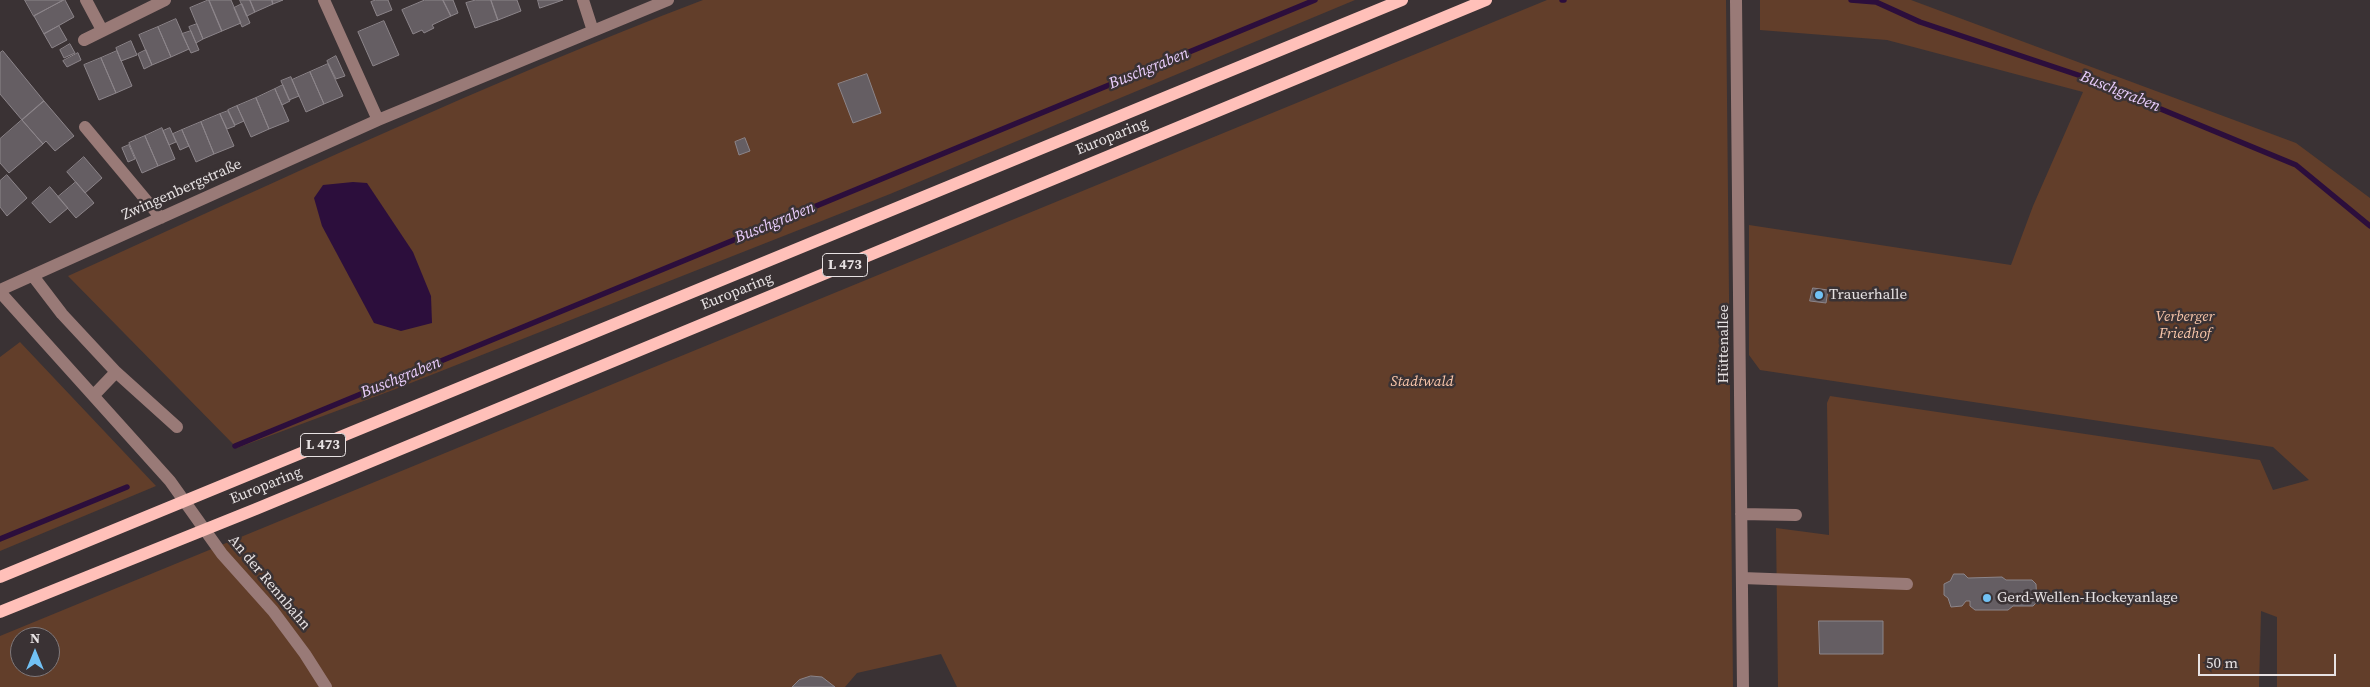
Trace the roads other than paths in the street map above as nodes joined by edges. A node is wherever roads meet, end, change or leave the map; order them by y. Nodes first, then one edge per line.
1 (86, 0) edge
2 (165, 0) edge
3 (324, 0) edge
4 (583, 0) edge
5 (668, 0) edge
6 (1402, 0) edge
7 (1486, 0) edge
8 (1736, 0) edge
9 (102, 30) junction
10 (593, 31) junction
11 (84, 40) dead end
12 (378, 120) junction
13 (85, 127) dead end
14 (161, 218) junction
15 (33, 276) junction
16 (0, 291) edge
17 (116, 372) junction
18 (94, 395) junction
19 (177, 427) dead end
20 (185, 501) junction
21 (1741, 514) junction
22 (1796, 514) dead end
23 (204, 529) junction
24 (0, 577) edge
25 (1742, 578) junction
26 (1907, 584) dead end
27 (0, 612) edge
28 (326, 687) edge
29 (1743, 687) edge

1 - 9 street
2 - 9 street
3 - 12 street
4 - 10 street
5 - 10 street, Zwingenbergstraße
6 - 20 main road, Europaring / L 473
7 - 23 main road, Europaring / L 473
8 - 21 street, Hüttenallee
9 - 11 street
10 - 12 street, Zwingenbergstraße
12 - 14 street, Zwingenbergstraße
13 - 14 street
14 - 15 street, Zwingenbergstraße
15 - 16 street, Zwingenbergstraße
15 - 17 street
16 - 18 street, Zwingenbergstraße
17 - 18 street
17 - 19 street
18 - 20 street, Zwingenbergstraße
20 - 23 street, An der Rennbahn
20 - 24 main road, Europaring / L 473
21 - 22 street
21 - 25 street, Hüttenallee
23 - 27 main road, Europaring / L 473
23 - 28 street, An der Rennbahn
25 - 26 street
25 - 29 street, Hüttenallee

